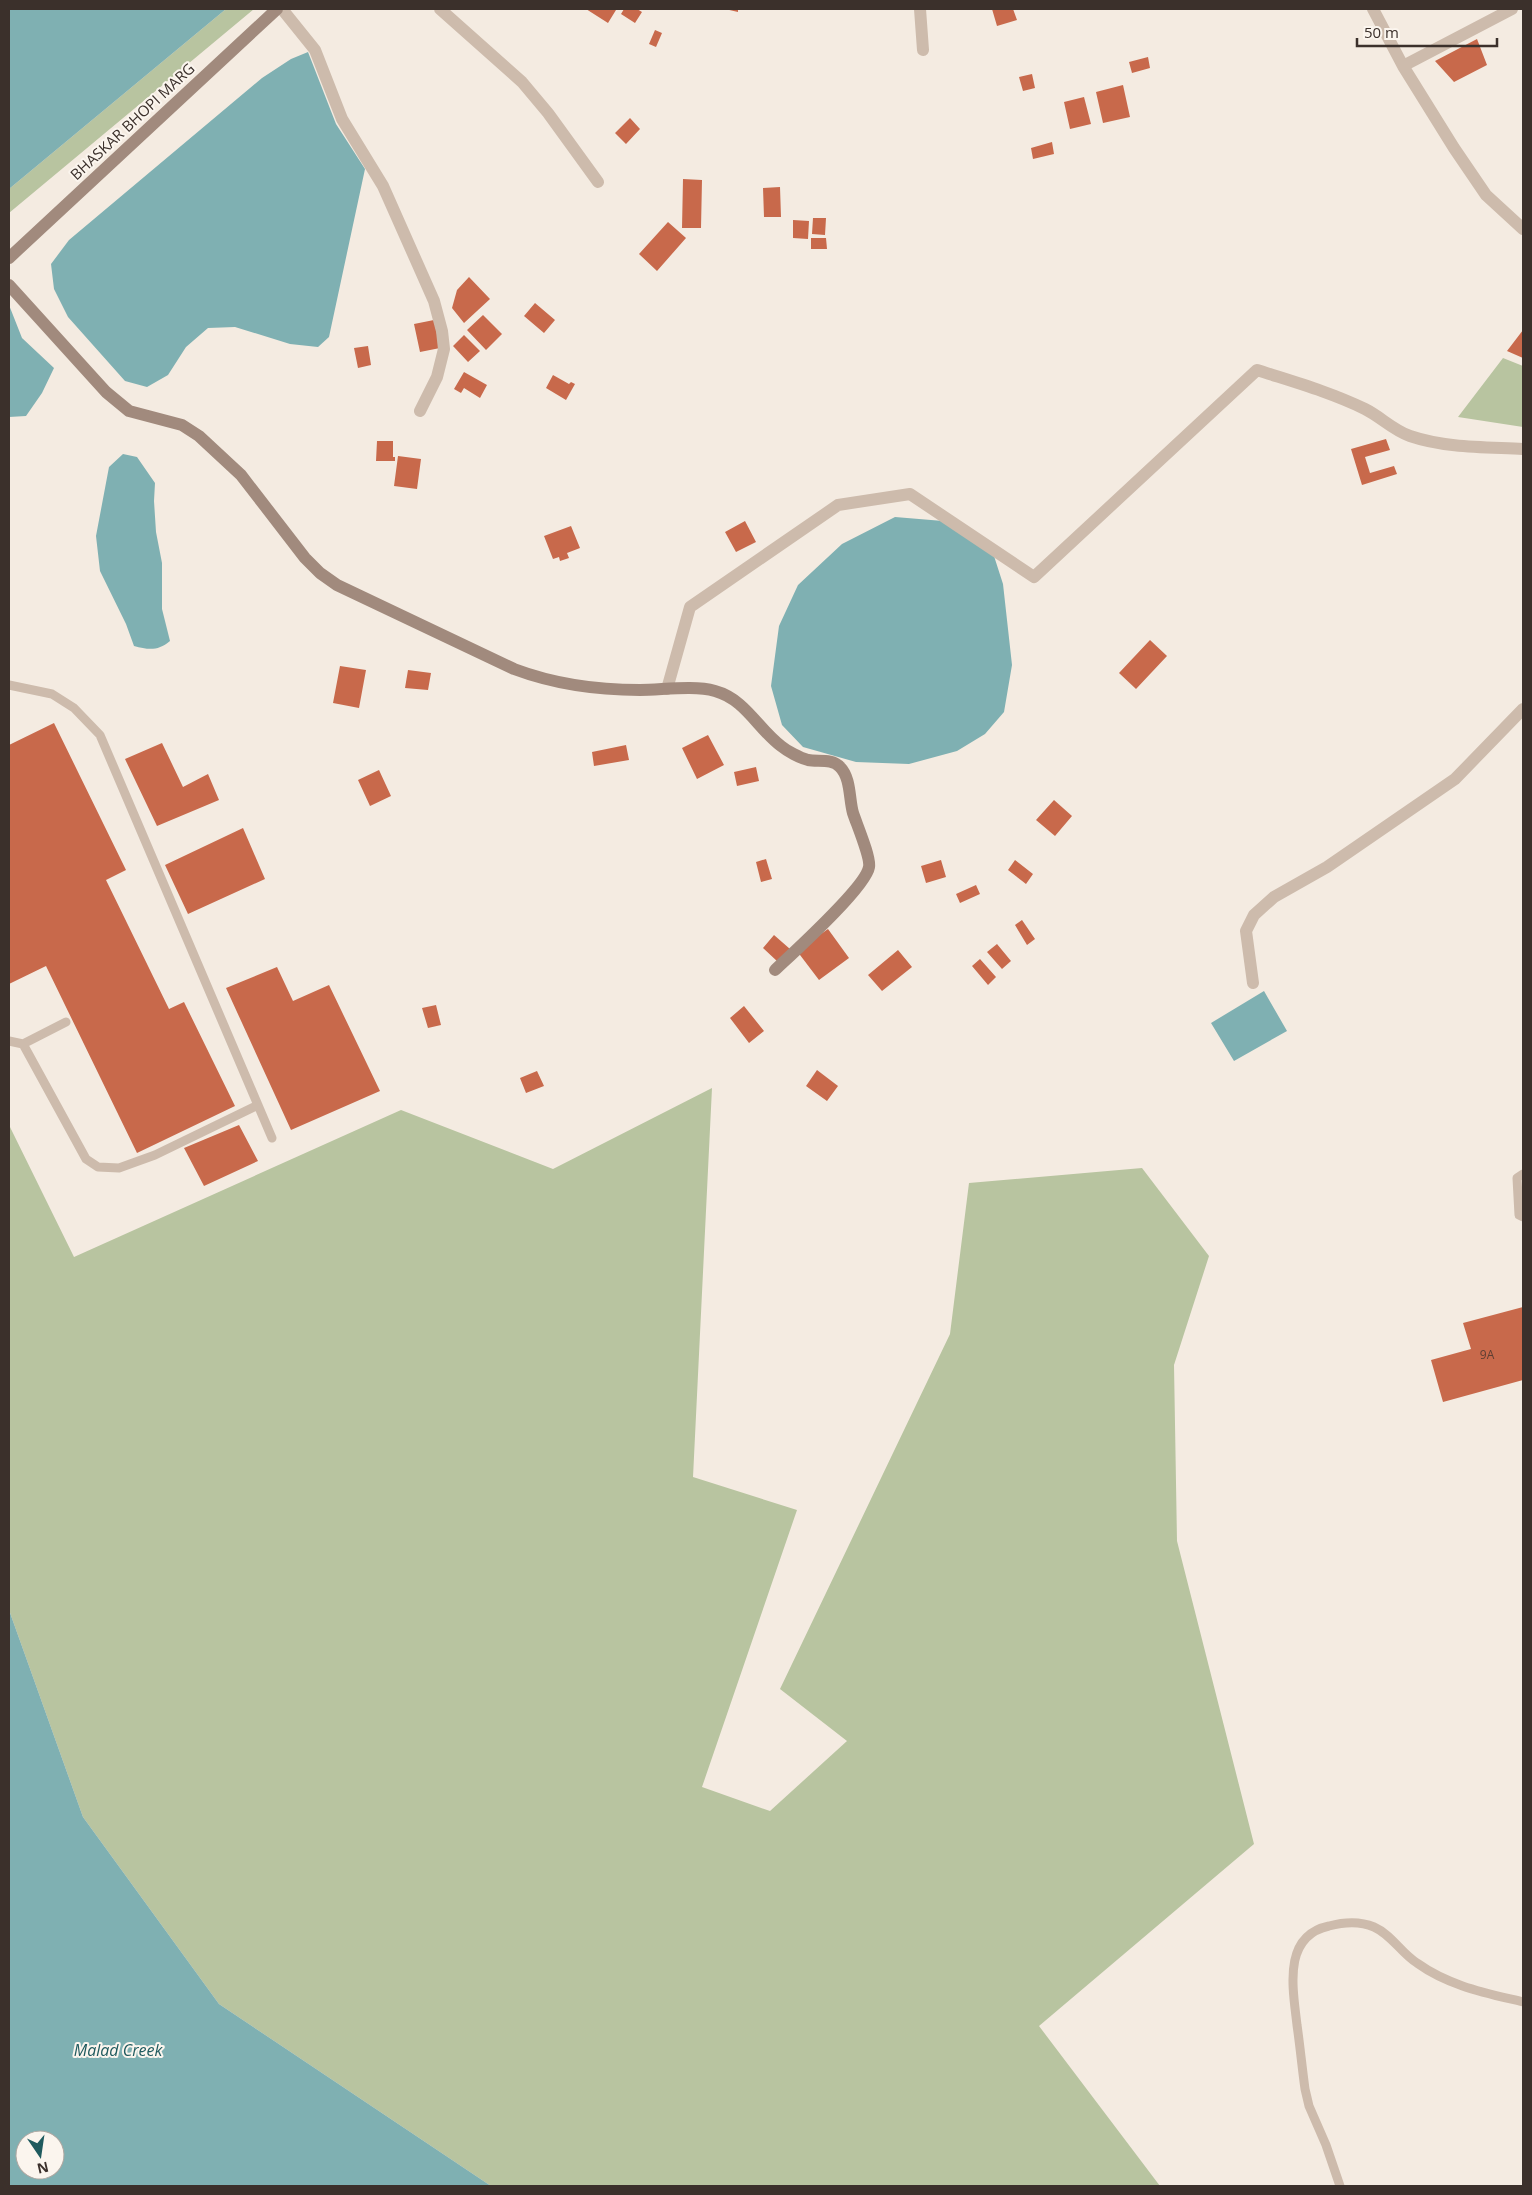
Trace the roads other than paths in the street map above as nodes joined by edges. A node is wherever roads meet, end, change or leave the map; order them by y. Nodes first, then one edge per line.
1 (277, 9) edge
2 (282, 9) edge
3 (440, 9) edge
4 (920, 9) edge
5 (1373, 9) edge
6 (1512, 9) edge
7 (923, 50) dead end
8 (1403, 66) junction
9 (598, 182) dead end
10 (1523, 228) edge
11 (9, 258) edge
12 (9, 285) edge
13 (420, 411) dead end
14 (1523, 449) edge
15 (9, 685) edge
16 (667, 689) junction
17 (1523, 709) edge
18 (775, 970) dead end
19 (1253, 983) dead end
20 (66, 1022) dead end
21 (9, 1041) edge
22 (23, 1044) junction
23 (258, 1105) junction
24 (272, 1138) dead end
25 (1523, 1174) edge
26 (1523, 1217) edge
27 (1523, 2002) edge
28 (1340, 2186) edge

1 - 11 street, BHASKAR BHOPI MARG
2 - 13 street
3 - 9 street
4 - 7 street
5 - 8 street
6 - 8 street
8 - 10 street
12 - 16 street
14 - 16 street
15 - 23 lane
16 - 18 street
17 - 19 street
20 - 22 lane
21 - 22 lane
22 - 23 lane
23 - 24 lane
25 - 26 lane
27 - 28 lane

